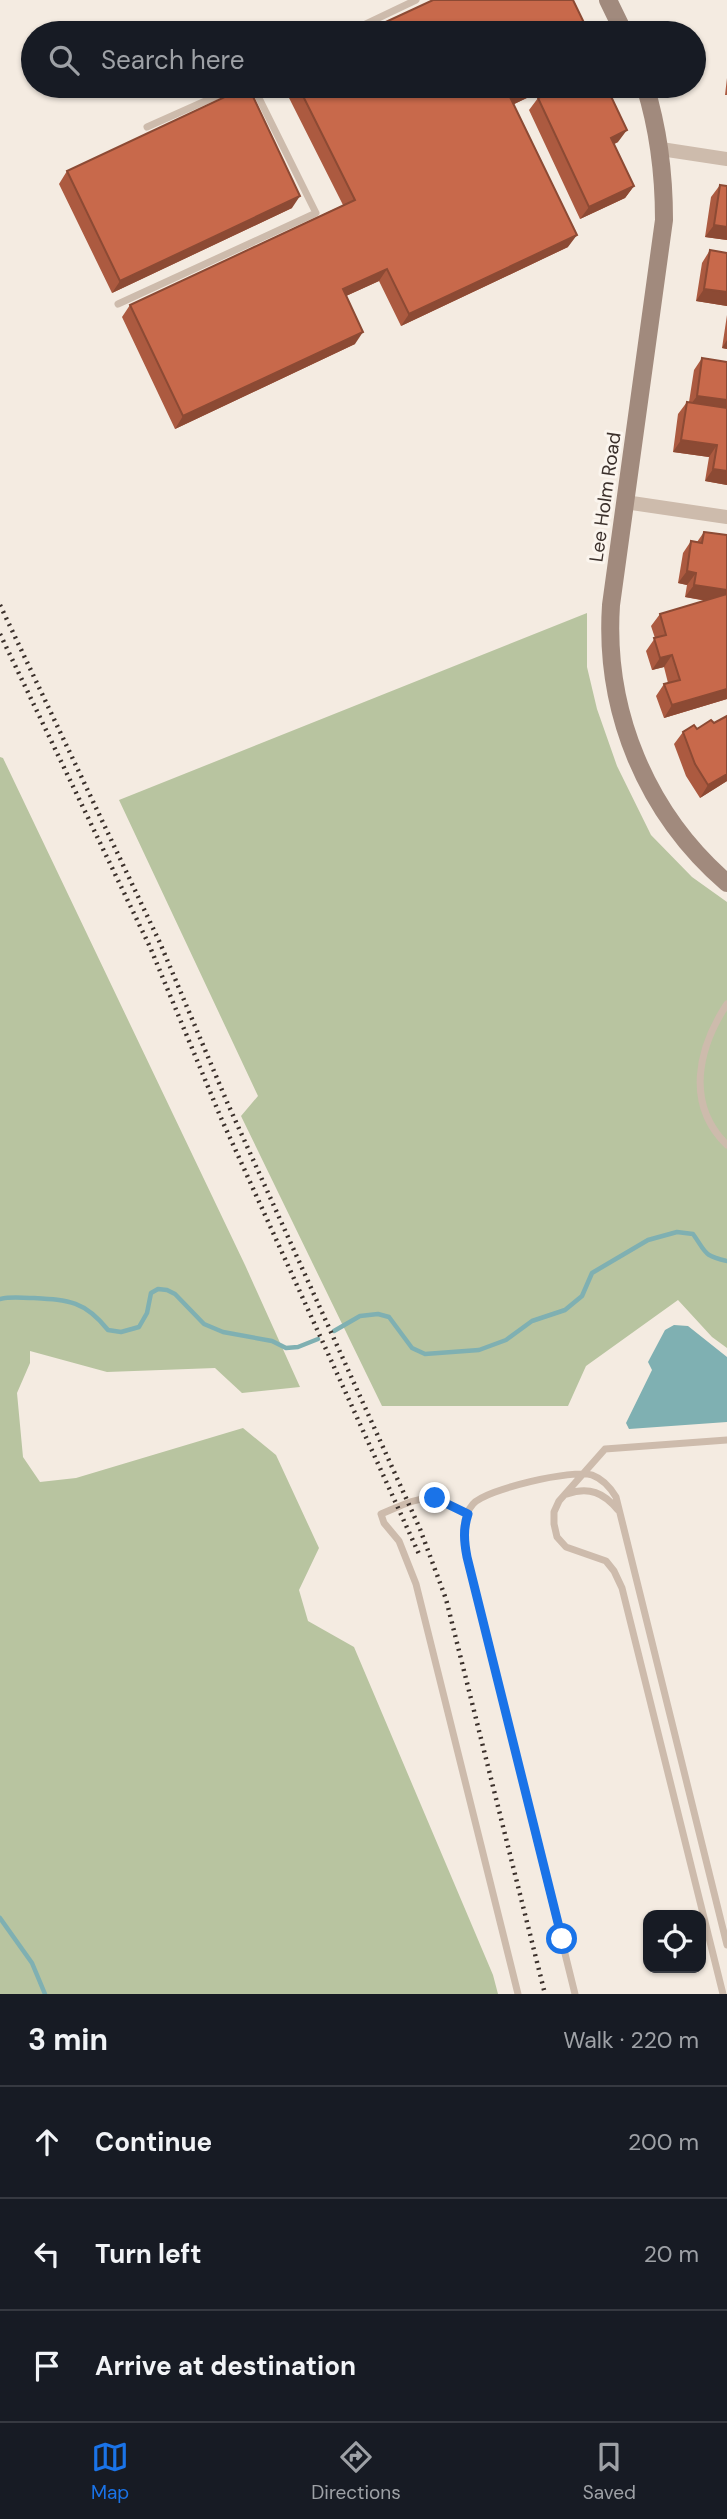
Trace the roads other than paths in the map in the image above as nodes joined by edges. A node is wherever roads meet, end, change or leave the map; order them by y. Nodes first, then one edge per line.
1 (416, 0) edge
2 (608, 0) edge
3 (373, 21) edge
4 (618, 21) edge
5 (212, 98) edge
6 (259, 98) edge
7 (648, 98) edge
8 (147, 127) dead end
9 (661, 149) junction
10 (727, 159) edge
11 (118, 304) dead end
12 (625, 502) junction
13 (727, 517) edge
14 (727, 883) edge
15 (727, 1004) edge
16 (727, 1145) edge
17 (727, 1440) edge
18 (583, 1474) junction
19 (559, 1501) junction
20 (621, 1513) junction
21 (468, 1514) junction
22 (727, 1945) edge
23 (517, 1994) edge
24 (575, 1994) edge
25 (723, 1994) edge

1 - 3 lane
2 - 4 street
5 - 8 lane
6 - 11 lane
7 - 9 street, Lee Holm Road
9 - 10 street
9 - 12 street, Lee Holm Road
12 - 13 street
12 - 14 street, Lee Holm Road
15 - 16 lane
17 - 18 lane
18 - 19 lane
18 - 20 lane
18 - 21 lane
19 - 20 lane
19 - 25 lane
20 - 22 lane
21 - 23 lane
21 - 24 lane

